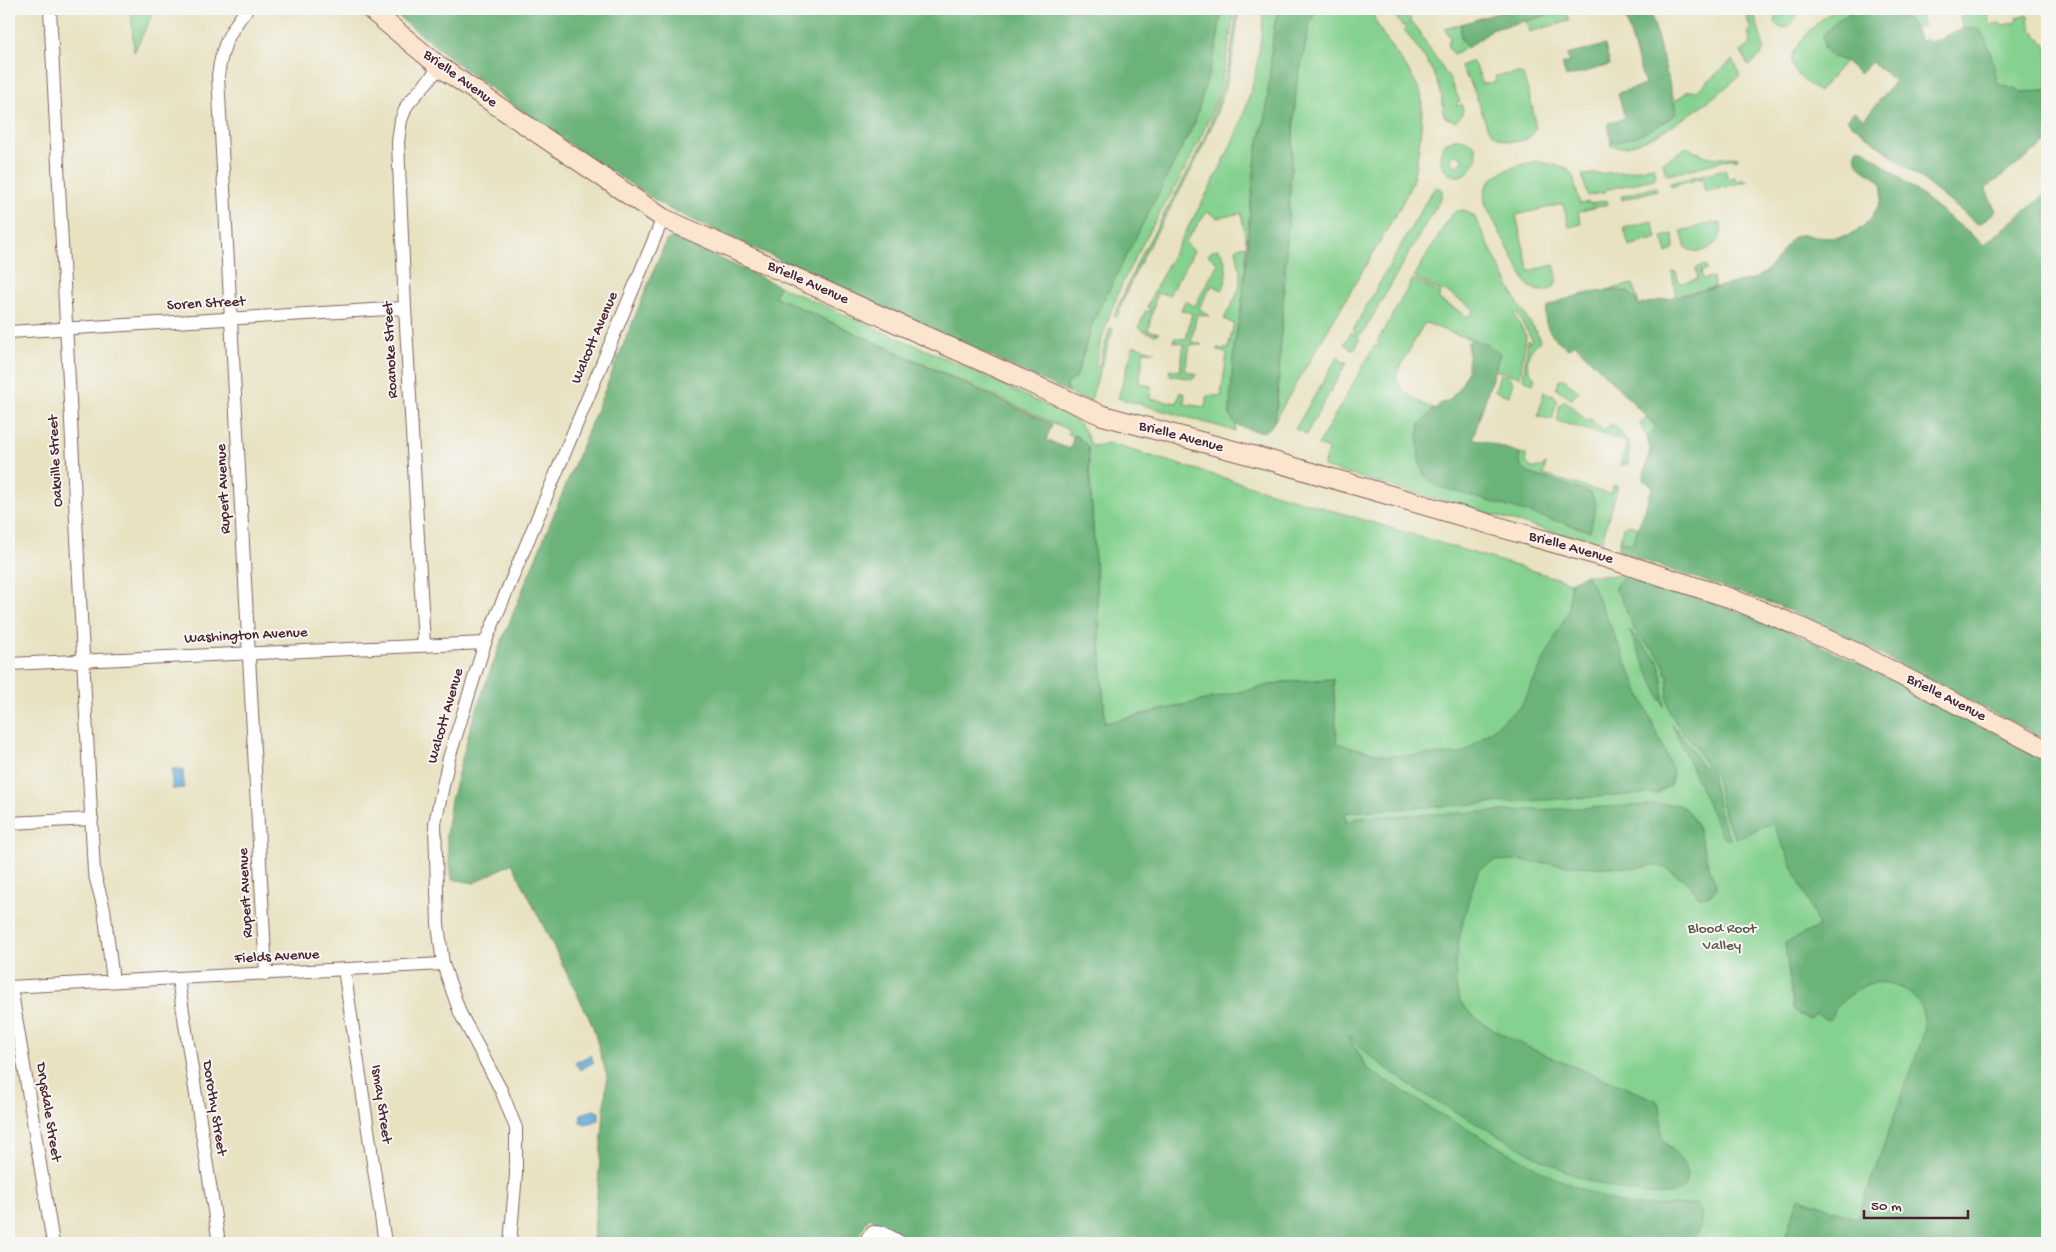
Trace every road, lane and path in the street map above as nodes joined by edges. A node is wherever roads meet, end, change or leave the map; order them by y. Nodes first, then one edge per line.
1 (50, 9) edge
2 (247, 9) edge
3 (370, 9) edge
4 (440, 67) junction
5 (664, 218) junction
6 (405, 308) junction
7 (231, 318) junction
8 (65, 328) junction
9 (9, 332) edge
10 (485, 643) junction
11 (424, 644) junction
12 (249, 652) junction
13 (84, 660) junction
14 (9, 664) edge
15 (2047, 750) edge
16 (92, 819) junction
17 (9, 824) edge
18 (443, 964) junction
19 (344, 969) junction
20 (266, 974) junction
21 (178, 979) junction
22 (113, 981) junction
23 (10, 987) edge
24 (53, 1243) edge
25 (219, 1243) edge
26 (385, 1243) edge
27 (510, 1243) edge
28 (863, 1243) edge
29 (902, 1243) edge

1 - 8 street, Oakville Street
2 - 7 street, Rupert Avenue
3 - 4 street, Brielle Avenue
4 - 5 street, Brielle Avenue
4 - 6 street, Roanoke Street
5 - 10 street, Walcott Avenue
5 - 15 street, Brielle Avenue
6 - 7 street, Soren Street
6 - 11 street, Roanoke Street
7 - 8 street, Soren Street
7 - 12 street, Rupert Avenue
8 - 9 street, Soren Street
8 - 13 street, Oakville Street
10 - 11 street, Washington Avenue
10 - 18 street, Walcott Avenue
11 - 12 street, Washington Avenue
12 - 13 street, Washington Avenue
12 - 20 street, Rupert Avenue
13 - 14 street, Washington Avenue
13 - 16 street, Oakville Street
16 - 17 street
16 - 22 street, Oakville Street
18 - 19 street, Fields Avenue
18 - 27 street, Walcott Avenue
19 - 20 street, Fields Avenue
19 - 26 street, Ismay Street
20 - 21 street, Fields Avenue
21 - 22 street, Fields Avenue
21 - 25 street, Dorothy Street
22 - 23 street, Fields Avenue
23 - 24 street, Drysdale Street
28 - 29 street

